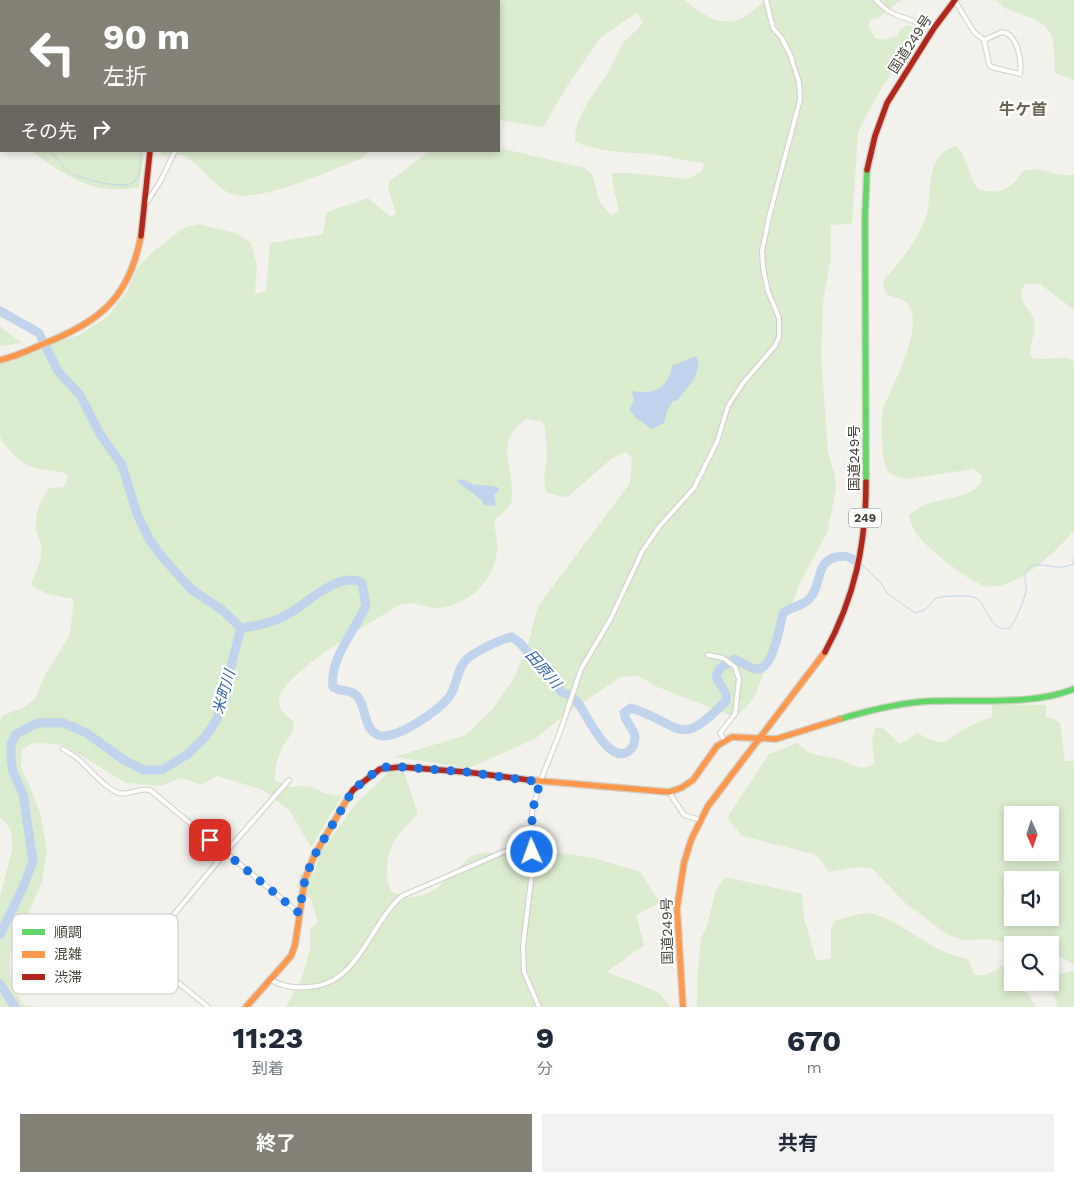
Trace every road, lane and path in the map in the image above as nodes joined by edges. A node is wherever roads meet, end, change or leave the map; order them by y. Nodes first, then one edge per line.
1 (766, 0) edge
2 (876, 0) edge
3 (955, 0) edge
4 (934, 28) junction
5 (984, 40) junction
6 (150, 152) edge
7 (175, 152) edge
8 (147, 202) junction
9 (0, 360) edge
10 (708, 655) dead end
11 (1074, 689) edge
12 (758, 739) junction
13 (724, 741) junction
14 (63, 749) dead end
15 (289, 780) dead end
16 (540, 782) junction
17 (670, 792) junction
18 (700, 820) junction
19 (531, 840) junction
20 (226, 853) junction
21 (299, 913) junction
22 (175, 914) edge
23 (271, 980) junction
24 (178, 982) edge
25 (208, 1007) edge
26 (246, 1007) edge
27 (539, 1007) edge
28 (683, 1007) edge

1 - 16 street
2 - 4 street
3 - 4 main road, 国道249号 / 249
3 - 5 street
4 - 12 main road, 国道249号 / 249
5 - 5 street
6 - 8 main road
7 - 8 street
8 - 9 main road
10 - 13 street
11 - 12 main road
12 - 13 main road
12 - 18 main road, 国道249号 / 249
13 - 17 main road
14 - 20 street
15 - 20 street
16 - 17 main road
16 - 19 street
16 - 21 main road
17 - 18 street
18 - 28 main road, 国道249号 / 249
19 - 23 street
19 - 27 street
20 - 21 street
20 - 22 street
21 - 23 main road
23 - 26 main road
24 - 25 street

